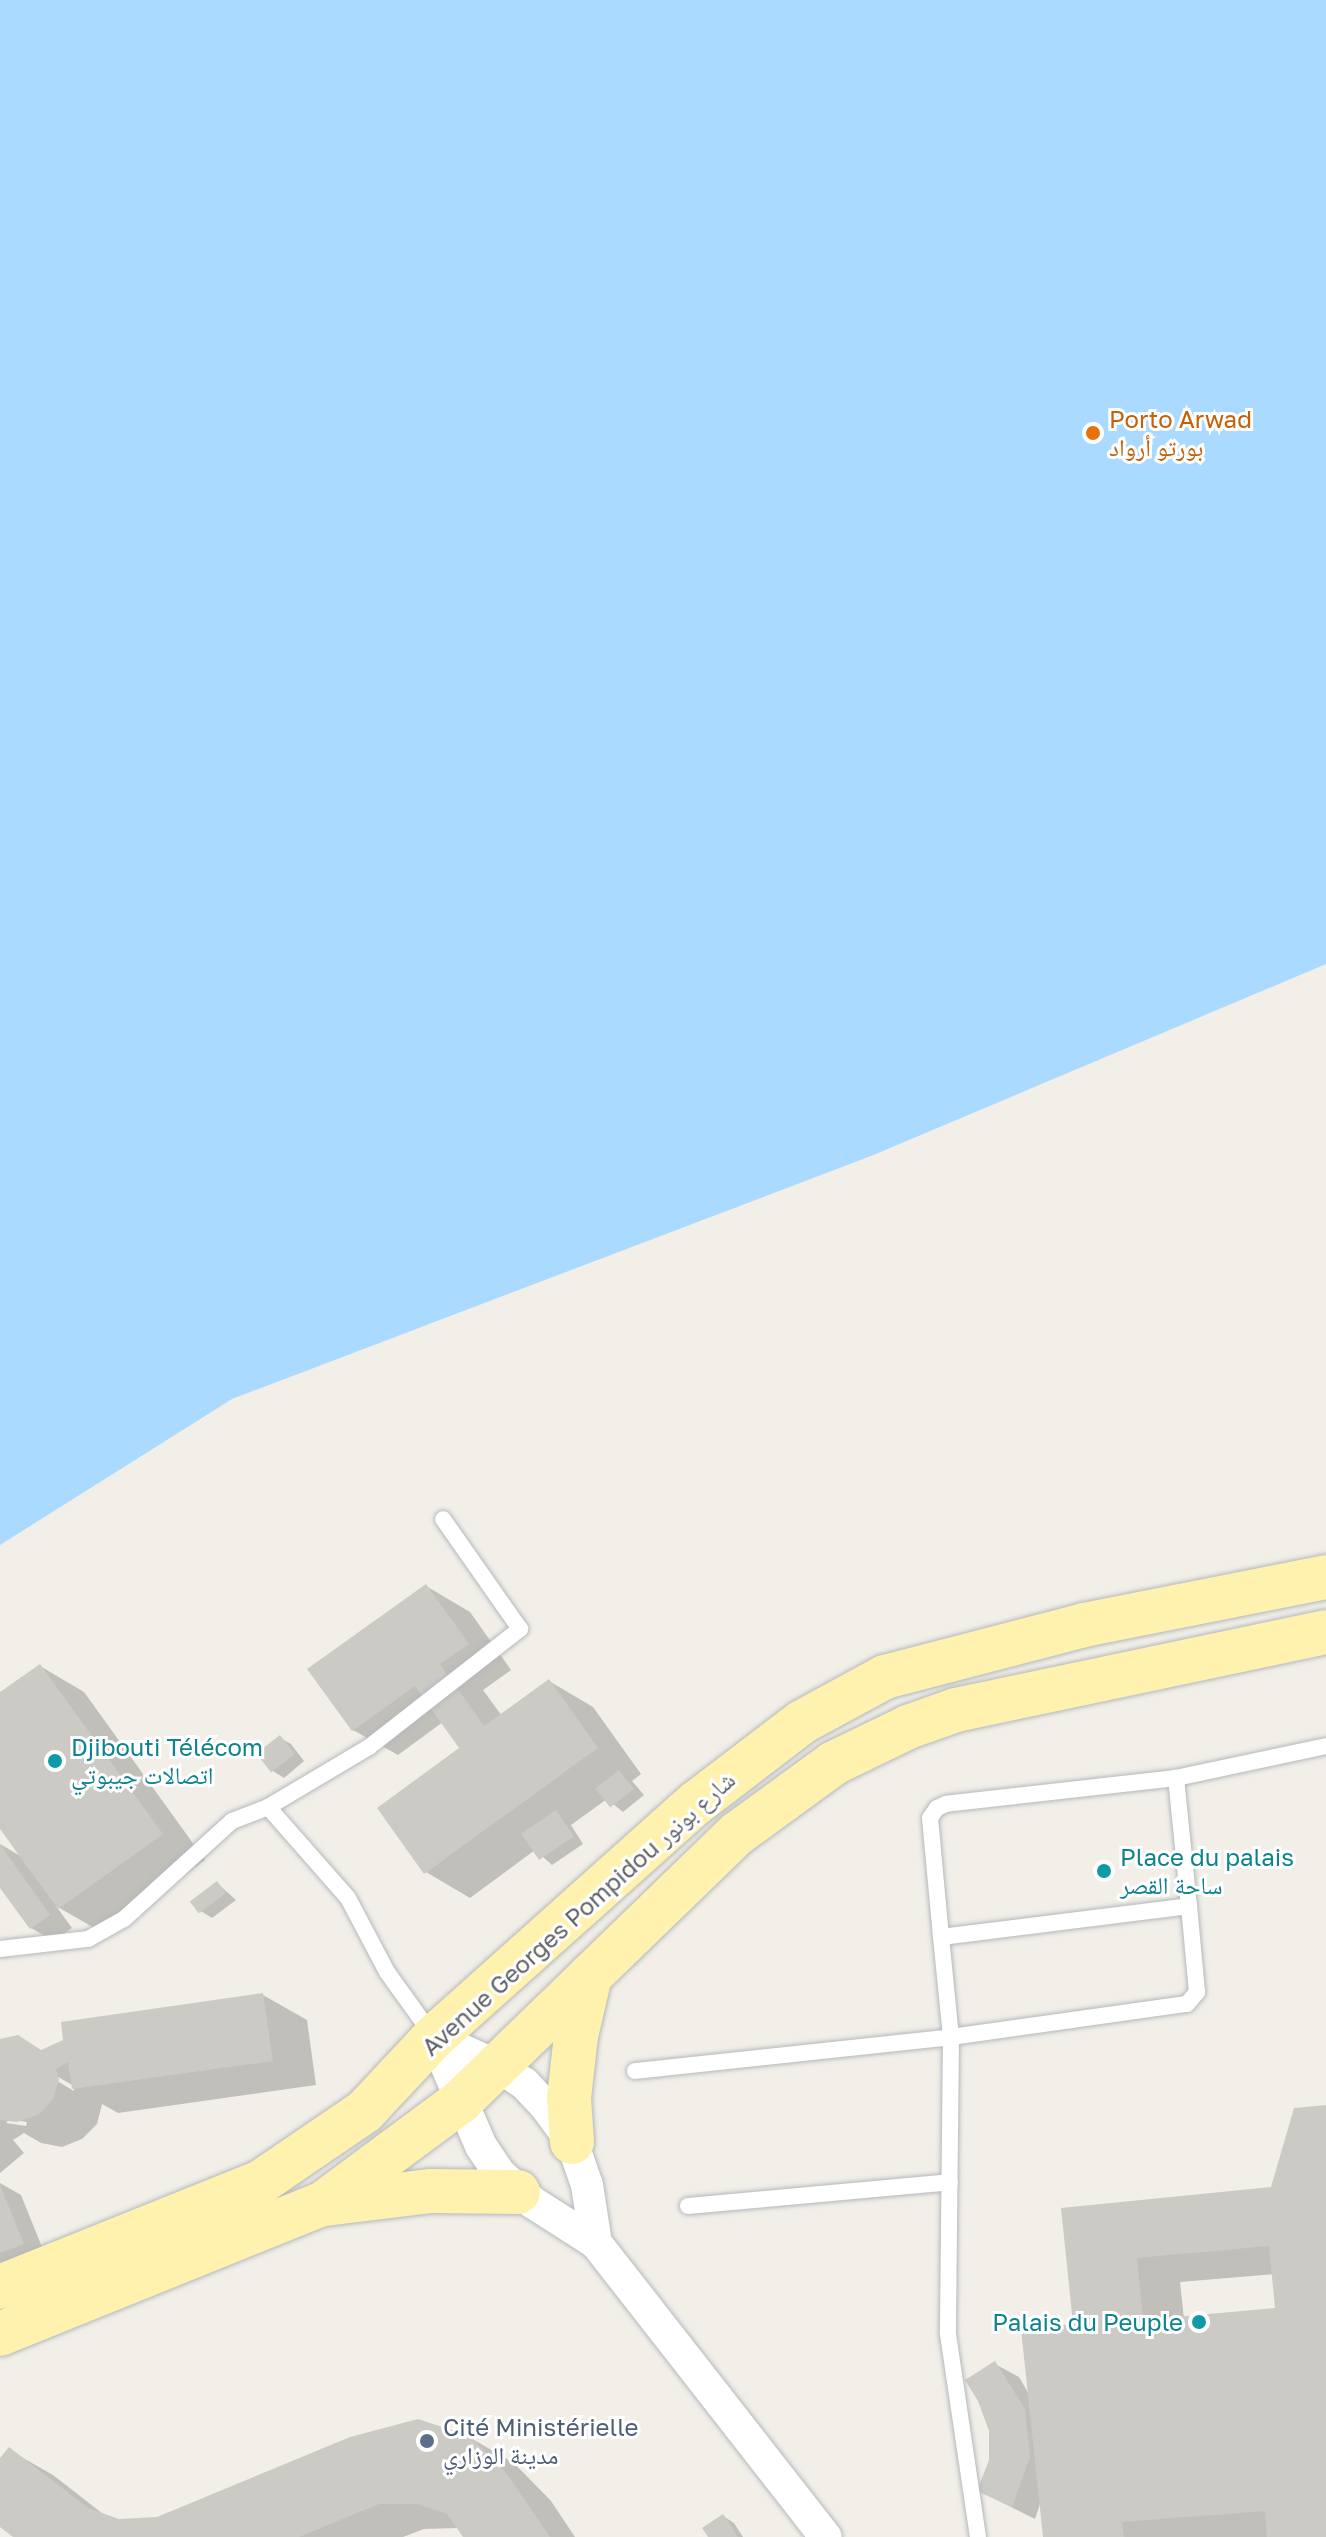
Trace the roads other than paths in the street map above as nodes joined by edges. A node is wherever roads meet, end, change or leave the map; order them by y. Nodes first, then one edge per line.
1 (443, 1519) dead end
2 (1326, 1577) edge
3 (1326, 1632) edge
4 (885, 1677) junction
5 (908, 1727) junction
6 (1326, 1746) edge
7 (1176, 1778) junction
8 (268, 1807) junction
9 (1189, 1906) junction
10 (941, 1937) junction
11 (0, 1949) edge
12 (590, 1976) junction
13 (434, 2037) junction
14 (951, 2037) junction
15 (499, 2067) junction
16 (635, 2071) dead end
17 (461, 2101) junction
18 (572, 2142) junction
19 (950, 2182) junction
20 (518, 2192) junction
21 (322, 2204) junction
22 (688, 2206) dead end
23 (596, 2243) junction
24 (0, 2287) edge
25 (0, 2334) edge
26 (826, 2537) edge
27 (978, 2537) edge

1 - 8 lane
2 - 4 main road, Avenue Georges Pompidou شارع بونور
3 - 5 main road, Avenue Georges Pompidou شارع بونور
4 - 5 main road
4 - 13 main road, Avenue Georges Pompidou شارع بونور
5 - 12 main road, Avenue Georges Pompidou شارع بونور
6 - 7 lane
7 - 9 lane
7 - 10 lane
8 - 11 lane
8 - 13 lane
9 - 10 lane
9 - 14 lane
10 - 14 lane
12 - 15 main road, Avenue Georges Pompidou شارع بونور
12 - 18 main road
13 - 15 street
13 - 17 street
13 - 24 main road, Avenue Georges Pompidou شارع بونور
14 - 16 lane
14 - 19 lane
15 - 17 main road, Avenue Georges Pompidou شارع بونور
15 - 18 street
17 - 20 street
17 - 21 main road, Avenue Georges Pompidou شارع بونور
18 - 23 street
19 - 22 lane
19 - 27 lane
20 - 21 main road
20 - 23 street
21 - 25 main road, Avenue Georges Pompidou شارع بونور
23 - 26 street

